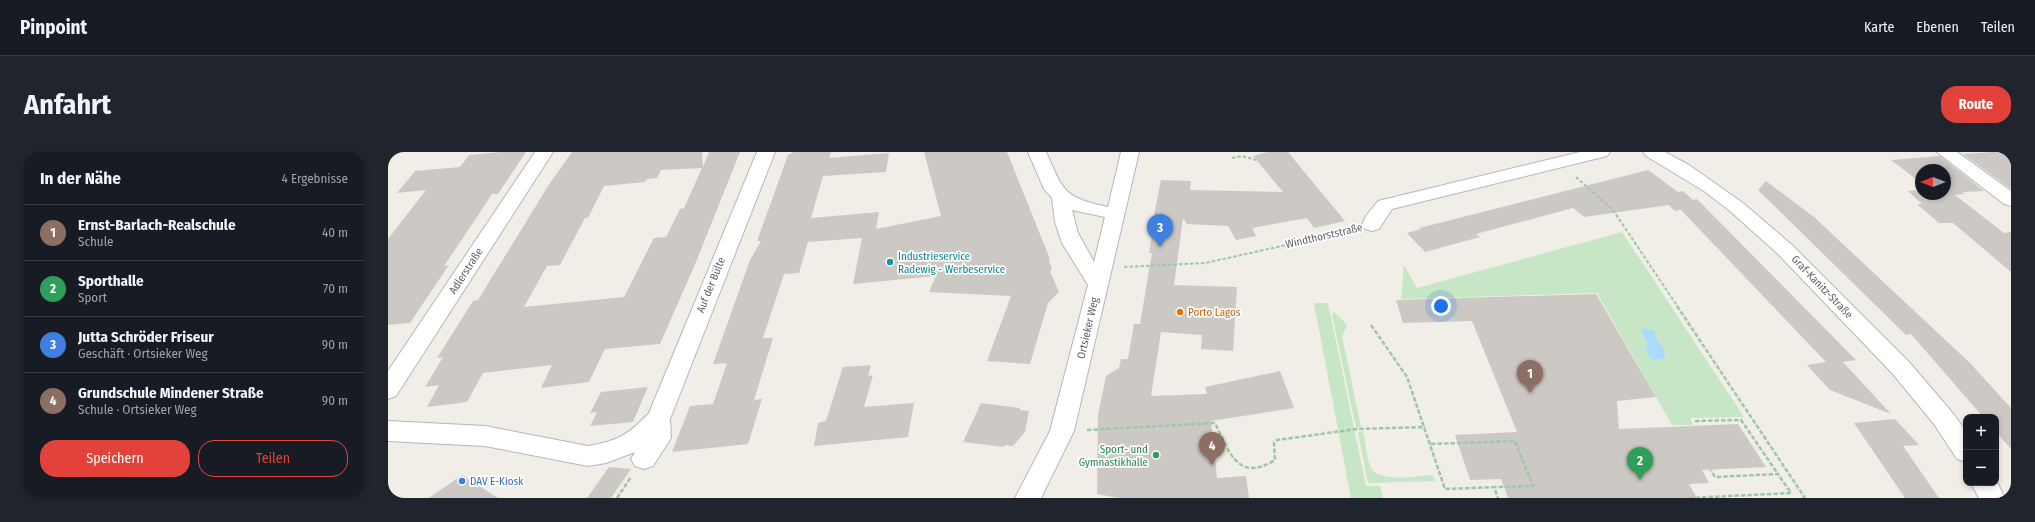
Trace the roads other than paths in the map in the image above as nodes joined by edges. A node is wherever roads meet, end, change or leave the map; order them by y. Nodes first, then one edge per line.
1 (544, 152) edge
2 (766, 152) edge
3 (1037, 152) edge
4 (1130, 152) edge
5 (1601, 152) edge
6 (1652, 152) edge
7 (1946, 152) edge
8 (1120, 193) junction
9 (1064, 198) junction
10 (2011, 200) edge
11 (1115, 214) junction
12 (1372, 225) road end
13 (1100, 275) junction
14 (388, 390) edge
15 (659, 418) junction
16 (388, 431) edge
17 (1965, 450) edge
18 (644, 458) dead end
19 (1986, 486) edge
20 (1028, 498) edge
21 (1992, 498) edge

1 - 14 street, Adlerstraße
2 - 15 street, Auf der Bülte
3 - 9 street
4 - 8 street, Ortsieker Weg
5 - 12 street, Windthorststraße
6 - 17 street, Graf-Kanitz-Straße
7 - 10 street
8 - 9 street
8 - 11 street, Ortsieker Weg
9 - 11 street
9 - 13 street
11 - 13 street, Ortsieker Weg
13 - 20 street, Ortsieker Weg
15 - 16 street, Auf der Bülte
15 - 18 street, Auf der Bülte
19 - 21 street

